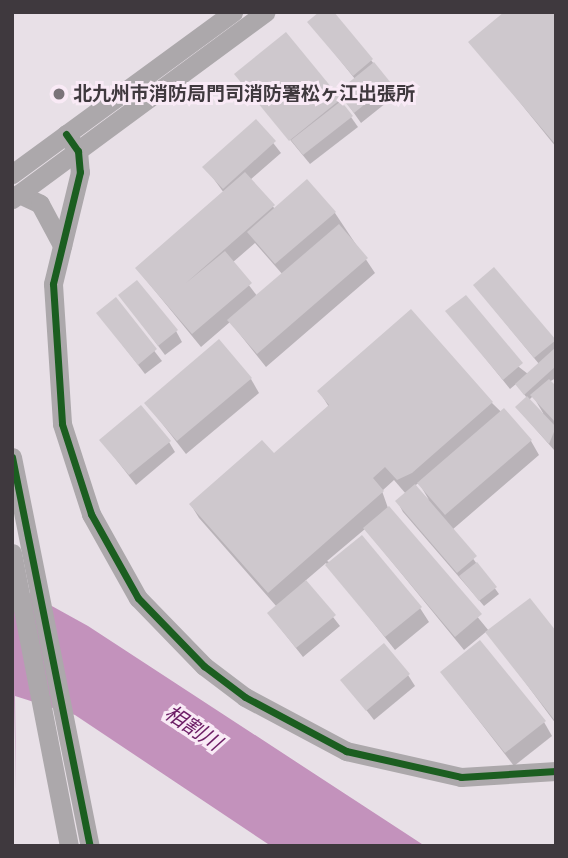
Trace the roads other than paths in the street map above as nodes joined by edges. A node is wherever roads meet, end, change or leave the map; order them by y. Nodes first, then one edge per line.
1 (233, 12) edge
2 (266, 12) edge
3 (66, 134) junction
4 (78, 150) junction
5 (12, 174) edge
6 (15, 197) edge
7 (62, 244) junction
8 (12, 457) edge
9 (14, 562) edge
10 (556, 771) edge
11 (69, 846) edge
12 (90, 846) edge

1 - 3 street
2 - 4 street
3 - 4 street
3 - 5 street
4 - 6 street
4 - 7 street
6 - 7 street
7 - 10 street
8 - 12 street
9 - 11 street

